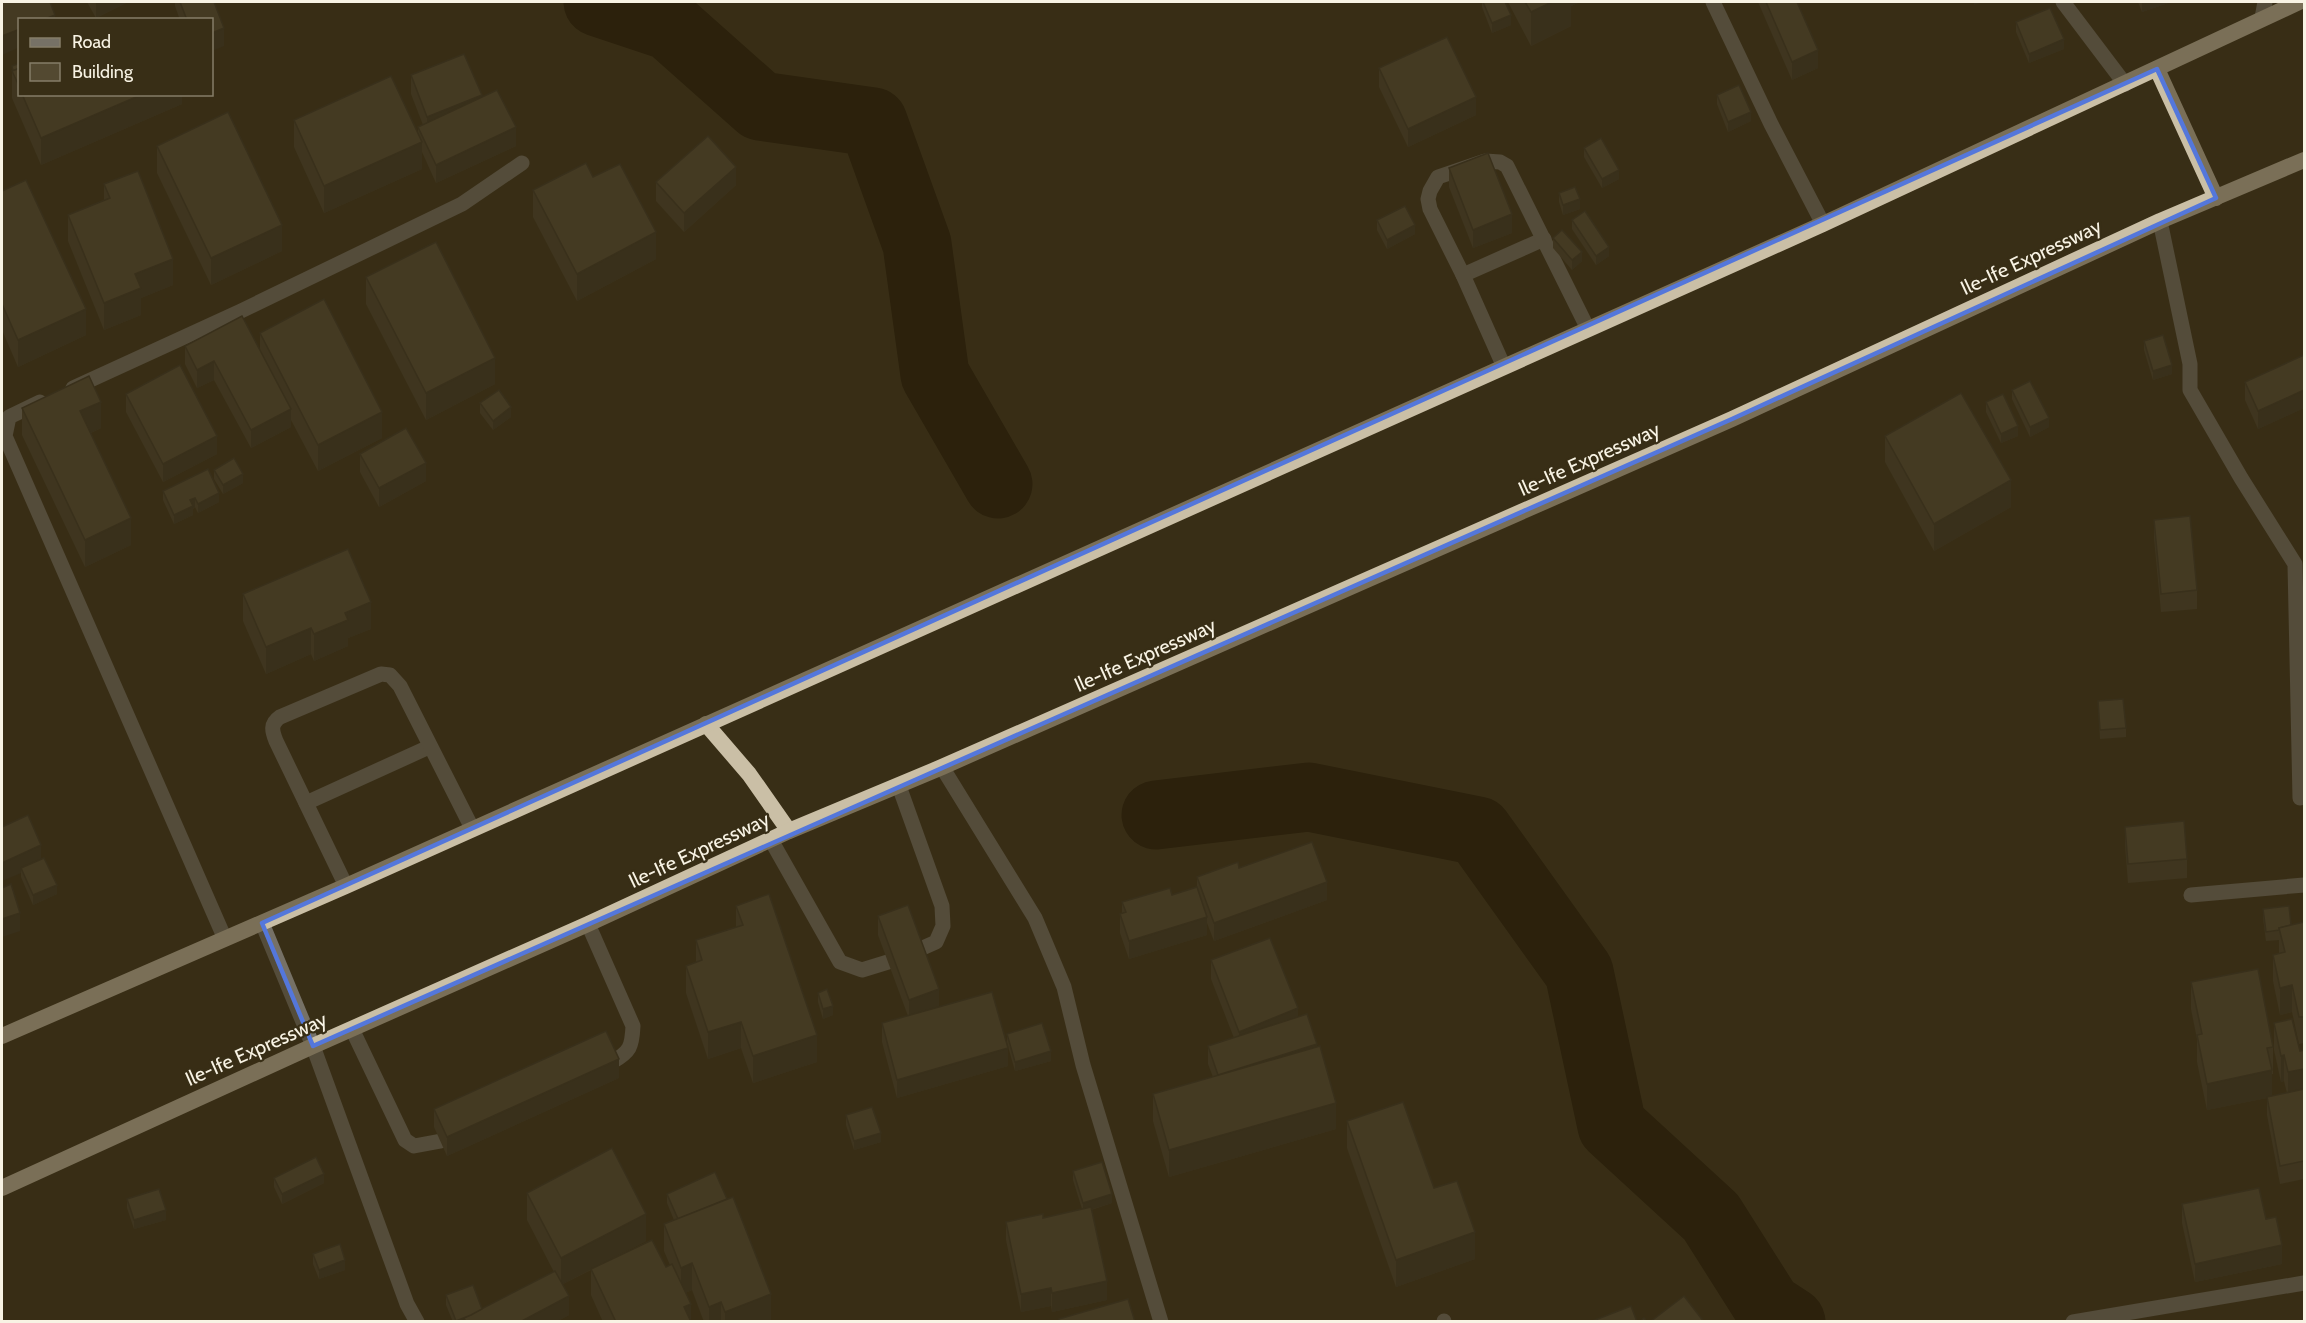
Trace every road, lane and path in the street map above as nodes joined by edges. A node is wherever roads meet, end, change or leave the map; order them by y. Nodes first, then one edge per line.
1 (1713, 2) edge
2 (2063, 2) edge
3 (2299, 2) edge
4 (2264, 10) edge
5 (2157, 69) junction
6 (2125, 84) junction
7 (2304, 160) edge
8 (522, 163) dead end
9 (2216, 198) junction
10 (2160, 221) junction
11 (1823, 224) junction
12 (1544, 239) junction
13 (1463, 275) junction
14 (1588, 329) junction
15 (1504, 367) junction
16 (706, 724) junction
17 (429, 747) junction
18 (942, 767) junction
19 (899, 786) junction
20 (2300, 798) dead end
21 (306, 803) junction
22 (471, 828) junction
23 (789, 831) junction
24 (771, 840) junction
25 (2304, 885) edge
26 (346, 886) junction
27 (2191, 895) dead end
28 (262, 923) junction
29 (588, 924) junction
30 (225, 939) junction
31 (918, 950) edge
32 (888, 962) edge
33 (352, 1029) junction
34 (2, 1036) edge
35 (313, 1046) junction
36 (612, 1062) edge
37 (441, 1142) edge
38 (2, 1188) edge
39 (2304, 1283) edge
40 (417, 1322) edge
41 (1161, 1322) edge
42 (2073, 1322) edge

1 - 11 street
2 - 6 street
3 - 4 highway
4 - 5 highway
5 - 6 highway
5 - 9 highway
6 - 11 highway
7 - 9 highway, Ile-Ife Expressway
8 - 30 street
9 - 10 highway, Ile-Ife Expressway
10 - 18 highway, Ile-Ife Expressway
10 - 20 street
11 - 14 highway
12 - 13 street
12 - 13 street
12 - 14 street
13 - 15 street
14 - 15 highway
15 - 16 highway
16 - 22 highway
16 - 23 highway
17 - 21 street
17 - 21 street
17 - 22 street
18 - 19 highway, Ile-Ife Expressway
18 - 41 street
19 - 23 highway, Ile-Ife Expressway
19 - 31 street
21 - 26 street
22 - 26 highway
23 - 24 highway, Ile-Ife Expressway
24 - 29 highway, Ile-Ife Expressway
24 - 32 street
25 - 27 street
26 - 28 highway
28 - 30 highway
28 - 35 street
29 - 33 highway, Ile-Ife Expressway
29 - 36 street
30 - 34 highway
33 - 35 highway, Ile-Ife Expressway
33 - 37 street
35 - 38 highway, Ile-Ife Expressway
35 - 40 street
39 - 42 street

